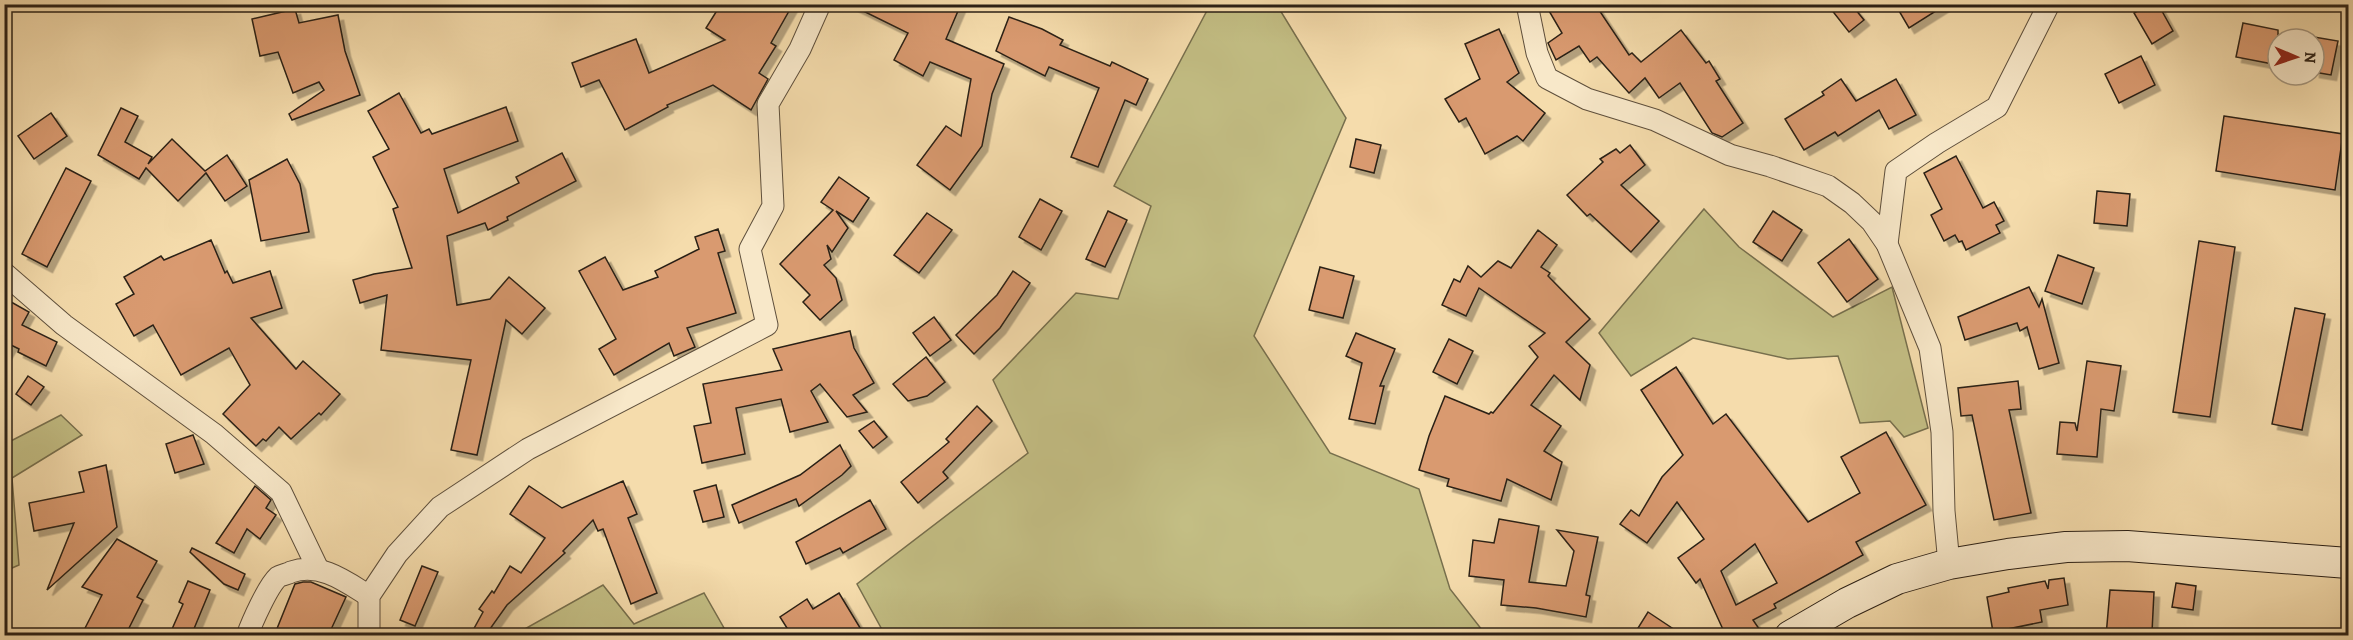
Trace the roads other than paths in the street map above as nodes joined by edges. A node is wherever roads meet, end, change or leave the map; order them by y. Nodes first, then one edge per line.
1 (820, 4) edge
2 (1527, 4) edge
3 (2049, 4) edge
4 (1887, 244) junction
5 (4, 273) edge
6 (2349, 563) edge
7 (1949, 564) junction
8 (318, 569) junction
9 (369, 596) junction
10 (247, 636) edge
11 (369, 636) edge
12 (1790, 636) edge

1 - 9 street
2 - 4 street
3 - 4 street
4 - 7 street
5 - 8 street
6 - 7 main road
7 - 12 main road
8 - 9 street
8 - 10 street
9 - 11 street

